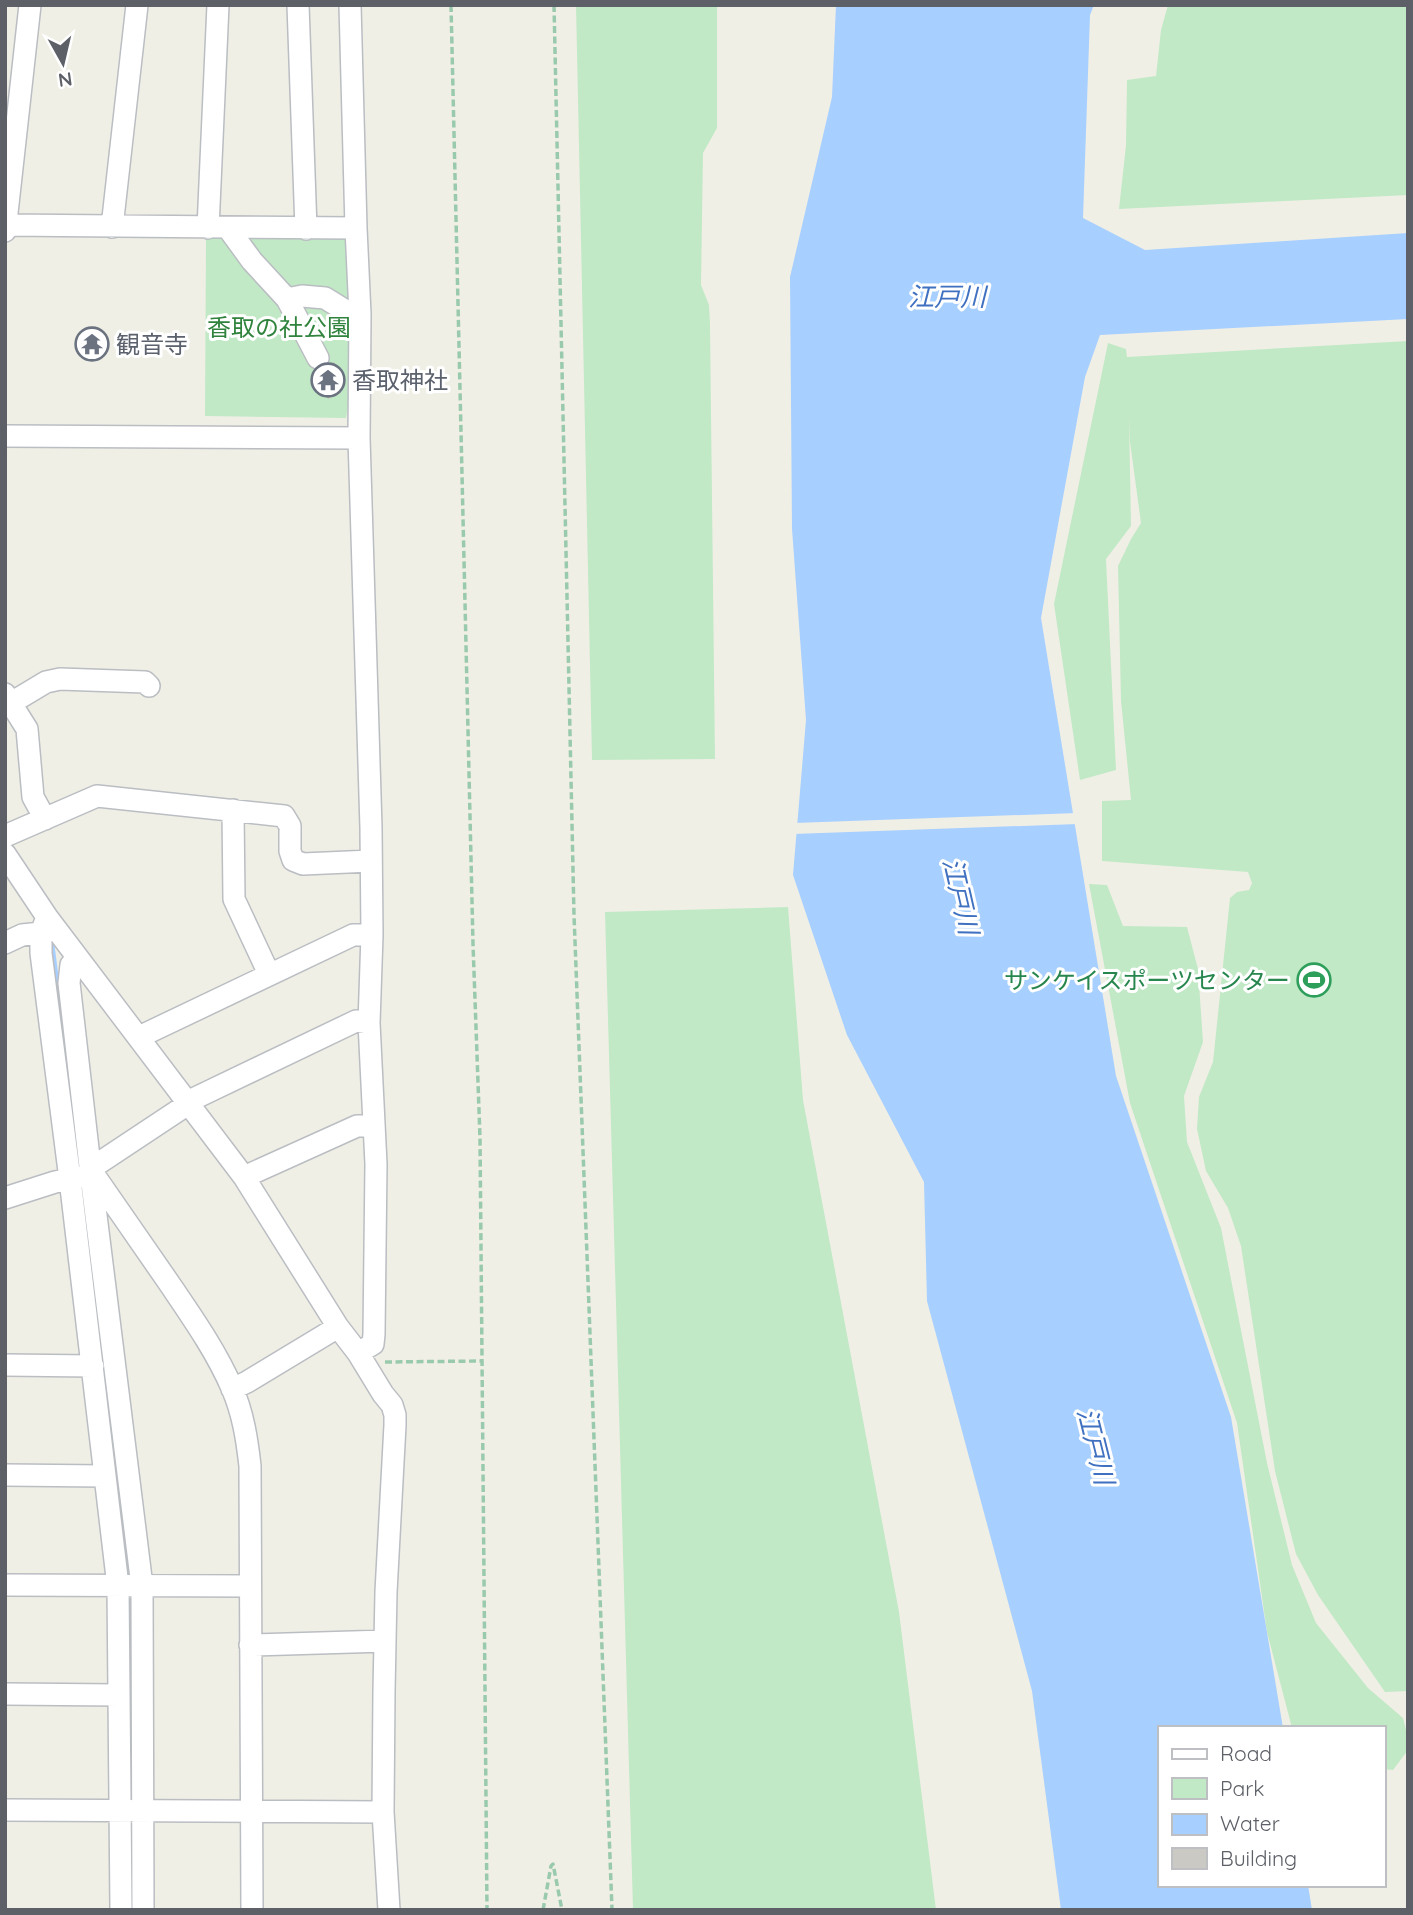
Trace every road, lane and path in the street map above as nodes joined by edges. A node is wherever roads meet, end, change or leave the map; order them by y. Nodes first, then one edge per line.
1 (30, 5) edge
2 (136, 5) edge
3 (218, 5) edge
4 (298, 5) edge
5 (350, 5) edge
6 (451, 5) edge
7 (554, 5) edge
8 (6, 225) edge
9 (112, 227) junction
10 (218, 228) junction
11 (356, 228) junction
12 (306, 229) junction
13 (5, 231) edge
14 (288, 299) junction
15 (360, 314) junction
16 (318, 358) dead end
17 (5, 436) edge
18 (359, 438) junction
19 (149, 686) dead end
20 (8, 698) edge
21 (233, 810) junction
22 (45, 819) junction
23 (5, 836) edge
24 (5, 854) edge
25 (371, 861) junction
26 (44, 925) junction
27 (372, 935) junction
28 (5, 943) edge
29 (79, 960) junction
30 (269, 974) junction
31 (369, 1023) junction
32 (139, 1037) junction
33 (188, 1103) junction
34 (373, 1126) junction
35 (84, 1174) junction
36 (243, 1177) junction
37 (5, 1198) edge
38 (338, 1327) junction
39 (363, 1361) junction
40 (481, 1361) junction
41 (5, 1365) edge
42 (93, 1366) junction
43 (232, 1388) junction
44 (5, 1475) edge
45 (105, 1476) junction
46 (5, 1585) edge
47 (118, 1586) junction
48 (142, 1586) junction
49 (250, 1586) junction
50 (385, 1641) junction
51 (250, 1645) junction
52 (5, 1694) edge
53 (118, 1695) junction
54 (5, 1810) edge
55 (119, 1811) junction
56 (142, 1811) junction
57 (251, 1812) junction
58 (383, 1812) junction
59 (121, 1910) edge
60 (143, 1910) edge
61 (252, 1910) edge
62 (389, 1910) edge
63 (487, 1910) edge
64 (543, 1910) edge
65 (562, 1910) edge
66 (612, 1910) edge

1 - 8 street
2 - 9 street
3 - 10 street
4 - 12 street
5 - 11 street
6 - 40 path
7 - 66 path
8 - 9 street
8 - 13 street
9 - 10 street
10 - 12 street
10 - 14 street
11 - 12 street
11 - 15 street
14 - 15 street
14 - 16 street
15 - 18 street
17 - 18 street
18 - 25 street
19 - 20 street
20 - 22 street
21 - 22 street
21 - 25 street
21 - 30 street
22 - 23 street
24 - 26 street
25 - 27 street
26 - 28 street
26 - 29 street
26 - 35 street
27 - 30 street
27 - 31 street
29 - 32 street
29 - 35 street
30 - 32 street
31 - 33 street
31 - 34 street
32 - 33 street
33 - 35 street
33 - 36 street
34 - 36 street
34 - 39 street
35 - 37 street
35 - 42 street
35 - 43 street
35 - 48 street
36 - 38 street
38 - 39 street
38 - 43 street
39 - 40 path
39 - 50 street
40 - 63 path
41 - 42 street
42 - 45 street
43 - 49 street
44 - 45 street
45 - 47 street
46 - 47 street
47 - 48 street
47 - 53 street
48 - 49 street
48 - 56 street
49 - 51 street
50 - 51 street
50 - 58 street
51 - 57 street
52 - 53 street
53 - 55 street
54 - 55 street
55 - 56 street
55 - 59 street
56 - 57 street
56 - 60 street
57 - 58 street
57 - 61 street
58 - 62 street
64 - 65 path

